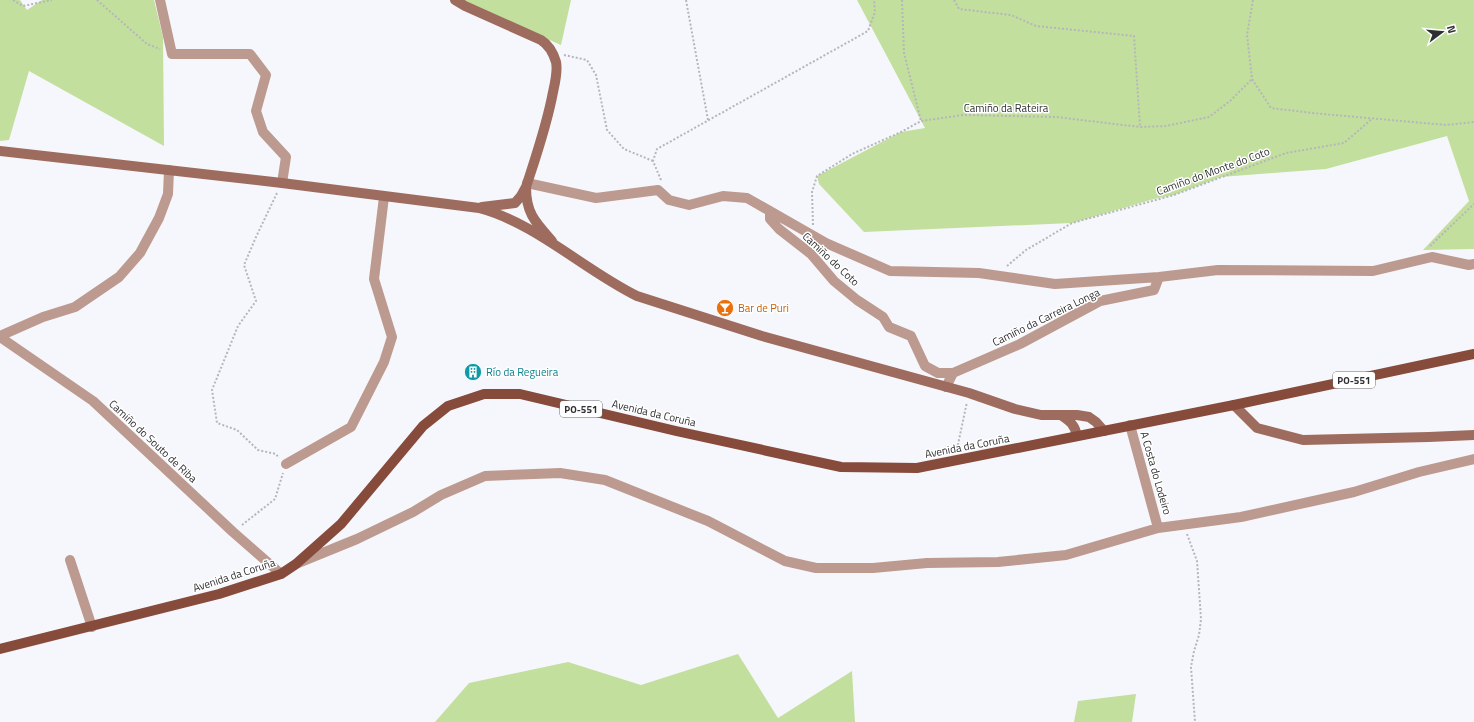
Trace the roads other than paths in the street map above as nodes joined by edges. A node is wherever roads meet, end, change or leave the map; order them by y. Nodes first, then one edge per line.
1 (160, 0) edge
2 (455, 0) edge
3 (0, 152) edge
4 (169, 170) junction
5 (282, 183) junction
6 (527, 185) junction
7 (384, 197) junction
8 (515, 203) junction
9 (479, 208) junction
10 (528, 209) junction
11 (770, 211) junction
12 (504, 217) junction
13 (525, 228) junction
14 (558, 248) junction
15 (1474, 264) edge
16 (1159, 277) junction
17 (0, 337) edge
18 (1474, 354) edge
19 (953, 373) junction
20 (946, 387) junction
21 (1234, 405) junction
22 (1061, 415) junction
23 (1096, 422) junction
24 (1130, 425) junction
25 (1104, 431) junction
26 (1076, 432) junction
27 (1474, 435) edge
28 (1474, 459) edge
29 (286, 464) road end
30 (1158, 528) junction
31 (70, 560) dead end
32 (296, 564) junction
33 (281, 574) junction
34 (92, 627) junction
35 (0, 648) edge

1 - 5 street
2 - 6 street
3 - 4 street
4 - 5 street
4 - 17 street
5 - 7 street
6 - 8 street
6 - 10 street
6 - 11 street
7 - 9 street
7 - 29 street
8 - 9 street
8 - 10 street
8 - 12 street
9 - 12 street
10 - 13 street
10 - 14 street
11 - 16 street
11 - 19 street, Camiño do Coto
12 - 13 street
13 - 14 street
14 - 20 street
15 - 16 street
16 - 19 street, Camiño da Carreira Longa
17 - 33 street, Camiño do Souto de Riba
18 - 21 main road, PO-551
19 - 20 street
20 - 22 street
21 - 24 main road, Avenida da Coruña / PO-551
21 - 27 street
22 - 23 street
22 - 26 street
23 - 25 street
23 - 26 street
24 - 25 main road, Avenida da Coruña / PO-551
24 - 30 street, A Costa do Lodeiro
25 - 26 main road, Avenida da Coruña / PO-551
26 - 32 main road, Avenida da Coruña / PO-551
28 - 30 street
30 - 32 street
31 - 34 street
32 - 33 main road, Avenida da Coruña / PO-551
33 - 34 main road, Avenida da Coruña / PO-551
34 - 35 main road, Avenida da Coruña / PO-551

